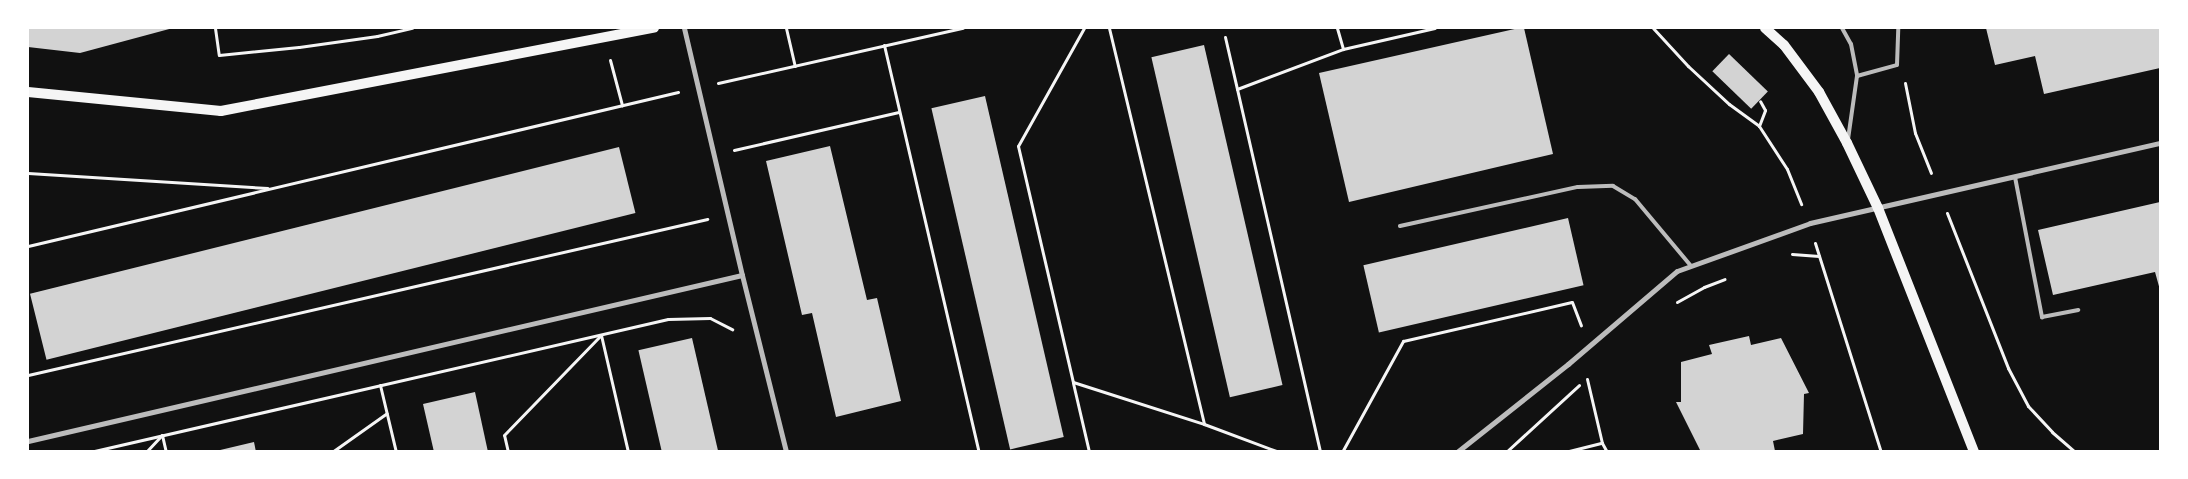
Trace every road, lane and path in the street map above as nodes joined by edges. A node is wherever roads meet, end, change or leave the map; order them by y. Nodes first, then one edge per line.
1 (215, 28) edge
2 (412, 28) edge
3 (654, 28) edge
4 (684, 28) edge
5 (786, 28) edge
6 (964, 28) edge
7 (1084, 28) edge
8 (1109, 28) edge
9 (1337, 28) edge
10 (1435, 28) edge
11 (1765, 28) edge
12 (1842, 28) edge
13 (1898, 28) edge
14 (1224, 37) dead end
15 (605, 39) junction
16 (884, 45) junction
17 (1343, 49) junction
18 (795, 66) junction
19 (1897, 66) junction
20 (1857, 76) junction
21 (698, 88) junction
22 (1237, 89) junction
23 (28, 92) edge
24 (1760, 100) dead end
25 (622, 105) junction
26 (899, 112) junction
27 (1759, 126) dead end
28 (1847, 143) junction
29 (2160, 143) edge
30 (713, 154) junction
31 (28, 173) edge
32 (1933, 177) dead end
33 (2016, 177) junction
34 (274, 188) junction
35 (1878, 208) junction
36 (704, 220) dead end
37 (1400, 226) dead end
38 (1953, 228) dead end
39 (28, 246) edge
40 (1819, 256) dead end
41 (1784, 257) dead end
42 (1691, 266) junction
43 (742, 276) junction
44 (1730, 277) dead end
45 (1670, 305) dead end
46 (2078, 310) dead end
47 (601, 335) junction
48 (737, 336) dead end
49 (1589, 346) junction
50 (1594, 372) dead end
51 (28, 375) edge
52 (1587, 379) junction
53 (1073, 382) junction
54 (380, 385) junction
55 (387, 413) junction
56 (1204, 424) junction
57 (162, 435) junction
58 (28, 441) edge
59 (1602, 443) junction
60 (90, 452) edge
61 (146, 452) edge
62 (166, 452) edge
63 (332, 452) edge
64 (396, 452) edge
65 (508, 452) edge
66 (628, 452) edge
67 (786, 452) edge
68 (979, 452) edge
69 (1089, 452) edge
70 (1279, 452) edge
71 (1320, 452) edge
72 (1342, 452) edge
73 (1457, 452) edge
74 (1506, 452) edge
75 (1565, 452) edge
76 (1607, 452) edge
77 (1974, 452) edge
78 (2075, 452) edge

1 - 2 path
3 - 15 main road
4 - 21 street
5 - 18 path
6 - 16 path
7 - 53 path
8 - 56 path
9 - 17 path
10 - 17 path
11 - 28 main road
12 - 20 lane
13 - 19 lane
14 - 22 path
15 - 23 main road
15 - 25 path
16 - 18 path
16 - 26 path
17 - 22 path
18 - 21 path
19 - 20 lane
19 - 32 path
20 - 28 lane
21 - 25 path
21 - 30 street
22 - 71 path
24 - 27 path
25 - 34 path
26 - 30 path
26 - 68 path
28 - 35 main road
29 - 33 street
30 - 43 street
31 - 34 path
33 - 35 street
33 - 46 lane
34 - 39 path
35 - 42 street
35 - 77 main road
36 - 51 path
37 - 42 lane
38 - 78 path
40 - 41 path
42 - 49 street
43 - 58 street
43 - 67 street
44 - 45 path
47 - 48 path
47 - 54 path
47 - 65 path
47 - 66 path
49 - 72 path
49 - 73 street
50 - 52 path
52 - 59 path
52 - 74 path
53 - 56 path
53 - 69 path
54 - 55 path
54 - 57 path
55 - 63 path
55 - 64 path
56 - 70 path
57 - 60 path
57 - 61 path
57 - 62 path
59 - 75 path
59 - 76 path

